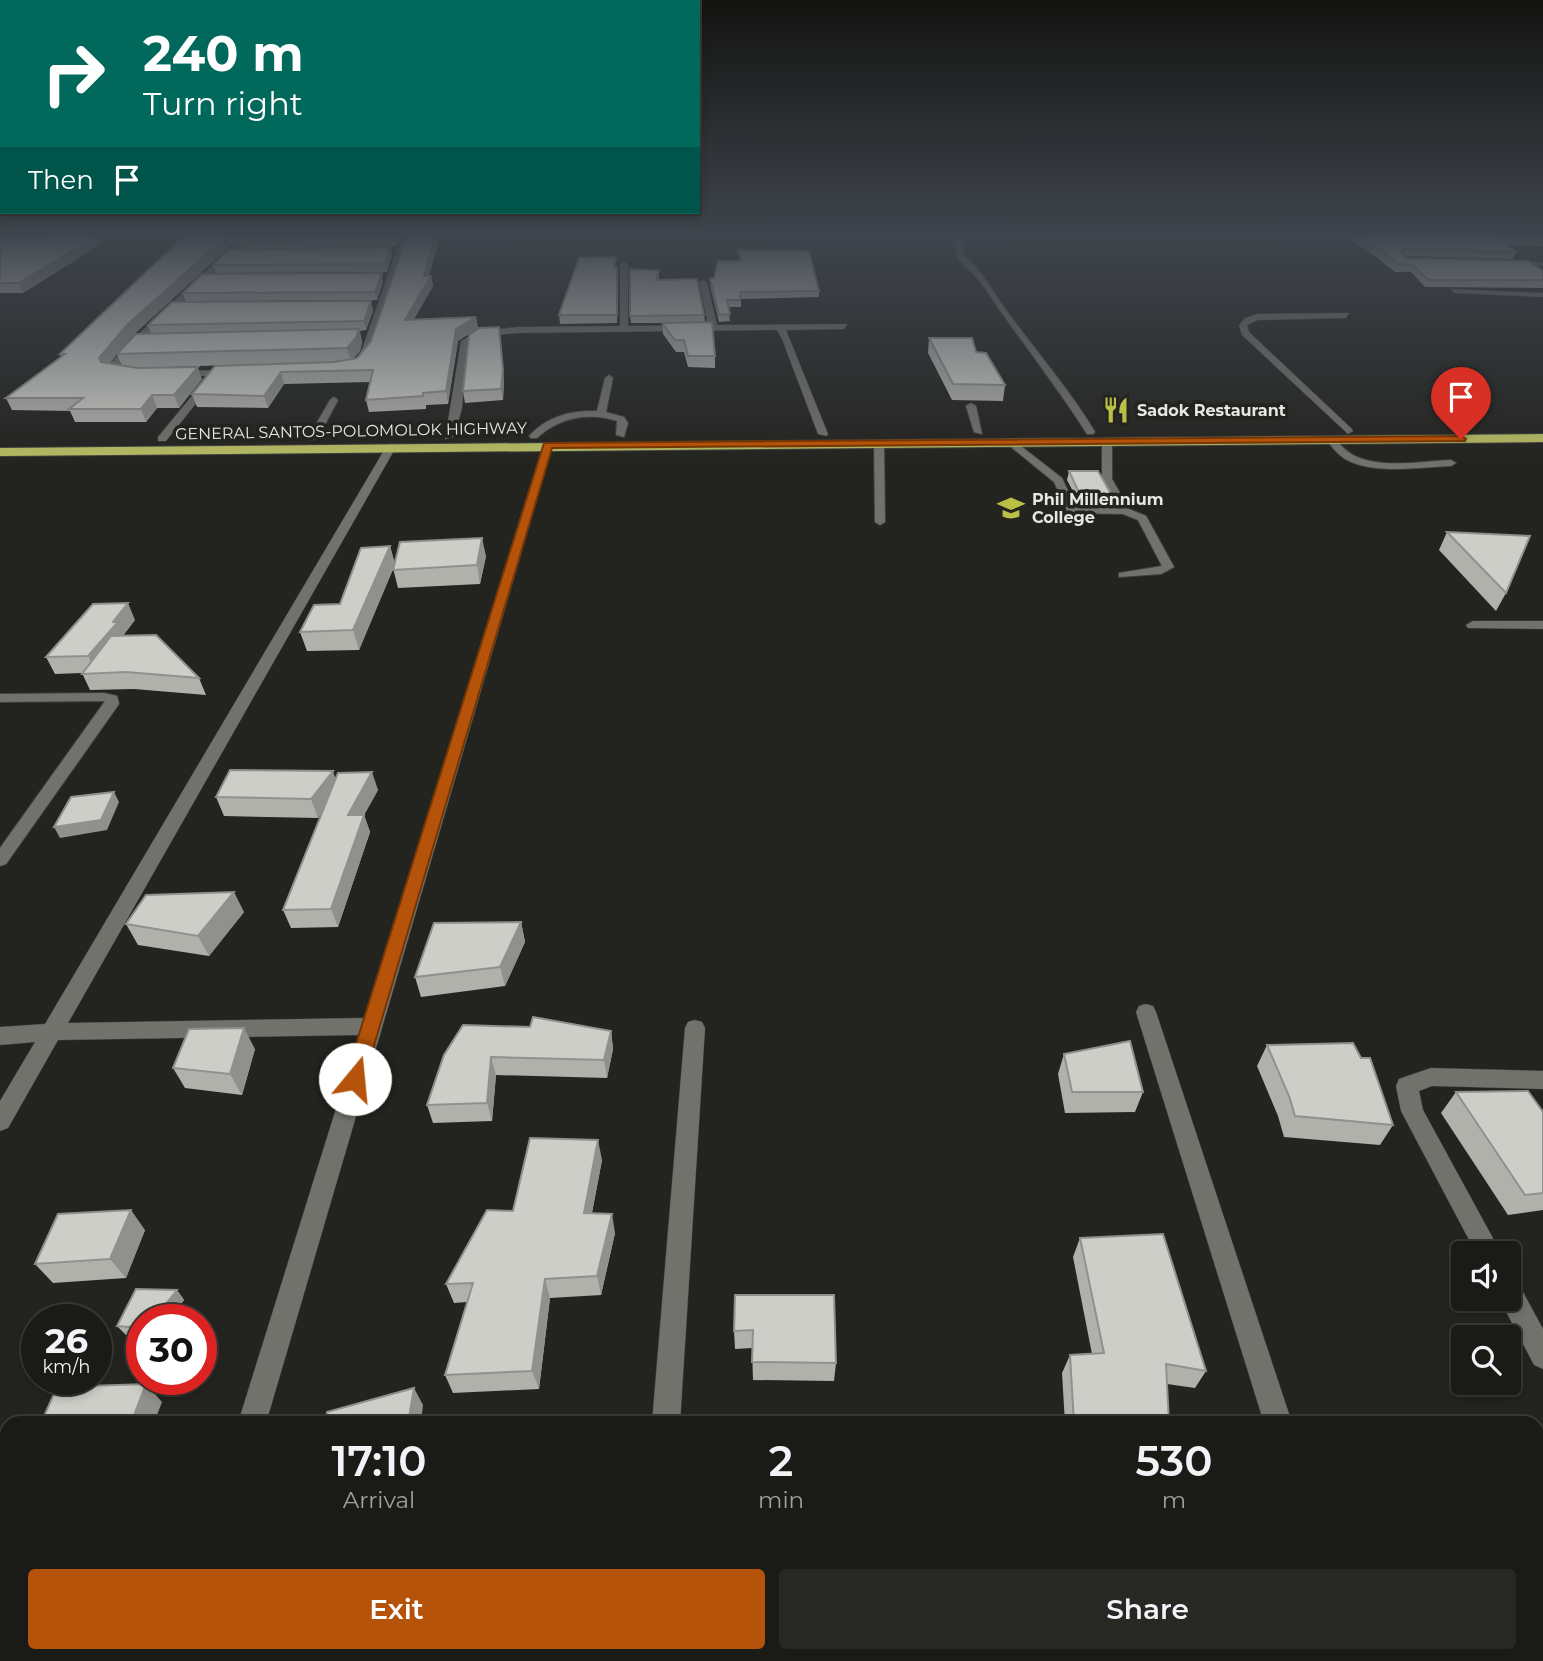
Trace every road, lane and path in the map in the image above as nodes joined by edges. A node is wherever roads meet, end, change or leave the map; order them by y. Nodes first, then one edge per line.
1 (167, 314) edge
2 (378, 314) edge
3 (624, 314) edge
4 (710, 314) edge
5 (1005, 314) edge
6 (1346, 315) dead end
7 (844, 326) dead end
8 (780, 327) junction
9 (624, 328) junction
10 (713, 328) junction
11 (358, 336) edge
12 (371, 336) junction
13 (148, 340) edge
14 (136, 341) junction
15 (352, 367) edge
16 (215, 373) junction
17 (240, 373) edge
18 (167, 374) edge
19 (134, 375) edge
20 (609, 378) dead end
21 (334, 400) dead end
22 (971, 406) dead end
23 (601, 415) junction
24 (1543, 430) edge
25 (1348, 431) junction
26 (979, 432) junction
27 (1090, 432) junction
28 (823, 434) junction
29 (621, 435) junction
30 (449, 437) junction
31 (313, 438) junction
32 (1543, 438) edge
33 (162, 439) junction
34 (1331, 439) junction
35 (0, 441) edge
36 (541, 441) junction
37 (1107, 441) junction
38 (1010, 442) junction
39 (879, 443) junction
40 (391, 447) junction
41 (0, 452) edge
42 (1451, 463) dead end
43 (1125, 511) junction
44 (880, 522) dead end
45 (1123, 575) dead end
46 (1473, 625) dead end
47 (1543, 625) edge
48 (0, 698) edge
49 (0, 860) edge
50 (1146, 1012) dead end
51 (370, 1026) junction
52 (695, 1028) dead end
53 (52, 1032) junction
54 (0, 1036) edge
55 (1543, 1080) edge
56 (0, 1121) edge
57 (1482, 1241) edge
58 (1519, 1311) edge
59 (1543, 1356) edge
60 (254, 1416) edge
61 (667, 1416) edge
62 (1276, 1416) edge

1 - 14 street
2 - 12 street
3 - 9 street
4 - 10 street
5 - 27 lane
6 - 25 street
7 - 8 street
8 - 10 street
8 - 28 street
9 - 10 street
9 - 30 street
11 - 12 street
12 - 15 street
13 - 14 street
14 - 19 street
16 - 17 street
16 - 18 street
16 - 33 street
20 - 23 lane
21 - 31 lane
22 - 26 lane
23 - 29 lane
23 - 36 lane
24 - 25 highway
25 - 27 highway
26 - 27 highway
26 - 28 highway
28 - 29 highway
29 - 36 highway
30 - 31 highway
30 - 36 highway
31 - 33 highway
32 - 34 highway, GENERAL SANTOS-POLOMOLOK HIGHWAY
33 - 35 highway
34 - 37 highway, GENERAL SANTOS-POLOMOLOK HIGHWAY
34 - 42 lane
36 - 39 highway, GENERAL SANTOS-POLOMOLOK HIGHWAY
36 - 40 highway, GENERAL SANTOS-POLOMOLOK HIGHWAY
36 - 51 street
37 - 38 highway, GENERAL SANTOS-POLOMOLOK HIGHWAY
37 - 43 lane
38 - 39 highway, GENERAL SANTOS-POLOMOLOK HIGHWAY
38 - 43 lane
39 - 44 lane
40 - 41 highway, GENERAL SANTOS-POLOMOLOK HIGHWAY
40 - 53 street
43 - 45 lane
46 - 47 street
48 - 49 lane
50 - 62 street
51 - 53 street
51 - 60 street
52 - 61 street
53 - 54 street
53 - 56 street
55 - 57 street
58 - 59 street

